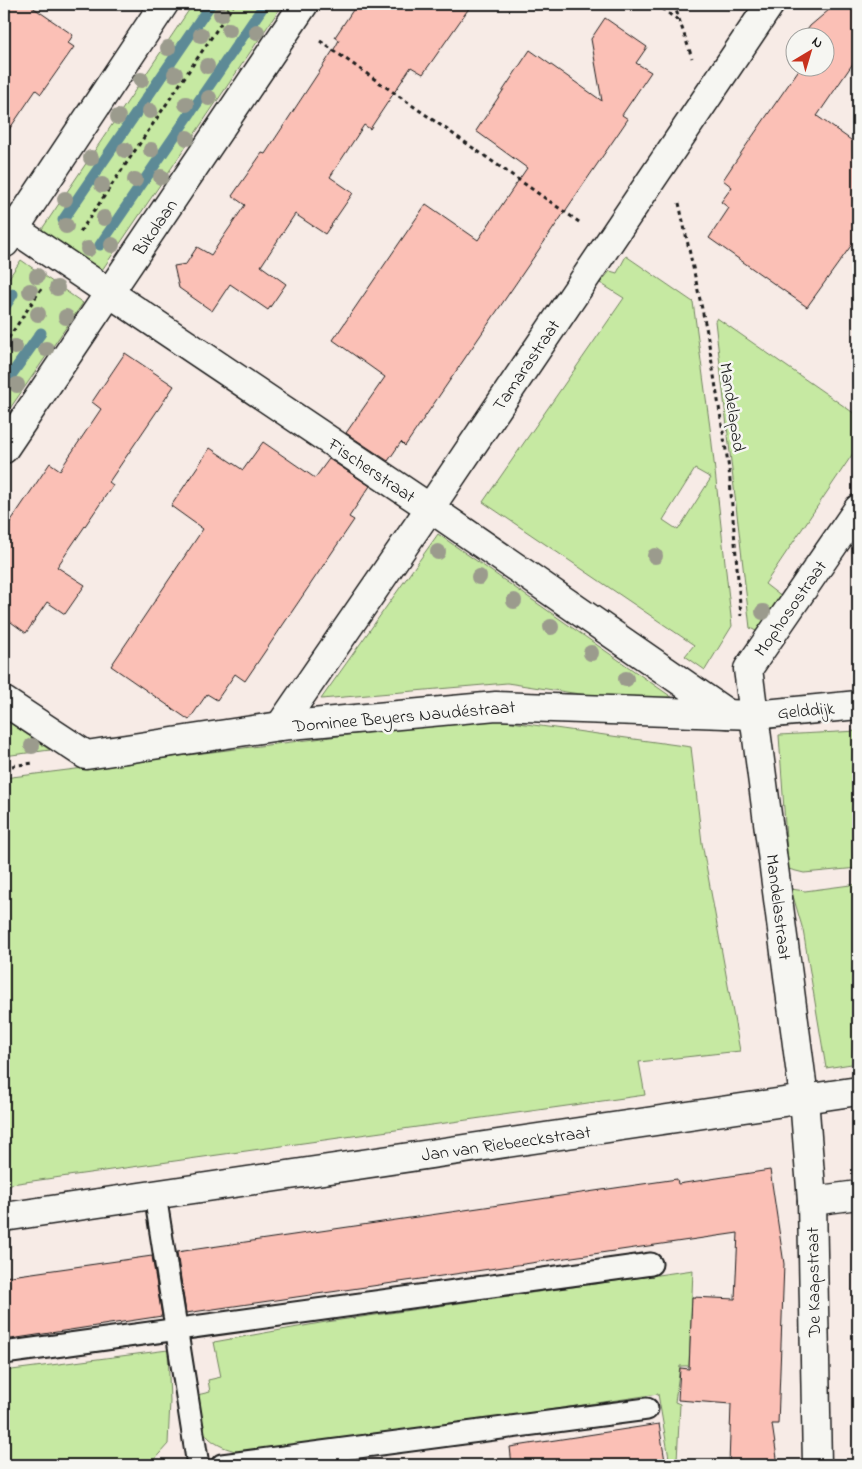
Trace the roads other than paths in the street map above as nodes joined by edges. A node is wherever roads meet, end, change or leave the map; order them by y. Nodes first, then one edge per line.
1 (164, 4) edge
2 (770, 4) edge
3 (298, 13) edge
4 (7, 232) edge
5 (110, 293) junction
6 (4, 449) edge
7 (430, 508) junction
8 (858, 510) edge
9 (4, 701) edge
10 (858, 705) edge
11 (741, 715) junction
12 (280, 726) junction
13 (858, 1091) edge
14 (804, 1098) junction
15 (154, 1195) junction
16 (858, 1195) edge
17 (812, 1201) junction
18 (4, 1217) edge
19 (651, 1264) dead end
20 (176, 1329) junction
21 (4, 1353) edge
22 (646, 1409) dead end
23 (198, 1465) edge
24 (222, 1465) edge
25 (816, 1465) edge

1 - 4 street
2 - 7 street, Tamarastraat
3 - 5 street, Bikolaan
4 - 5 street, Fischerstraat
5 - 6 street, Bikolaan
5 - 7 street, Fischerstraat
7 - 11 street, Fischerstraat
7 - 12 street, Tamarastraat
8 - 11 street, Mophosostraat
9 - 12 street, Dominee Beyers Naudéstraat
10 - 11 street, Gelddijk
11 - 12 street, Dominee Beyers Naudéstraat
11 - 14 street, Mandelastraat
13 - 14 street, Jan van Riebeeckstraat
14 - 15 street, Jan van Riebeeckstraat
14 - 17 street, De Kaapstraat
15 - 18 street, Jan van Riebeeckstraat
15 - 20 lane
16 - 17 street
17 - 25 street, De Kaapstraat
19 - 20 lane
20 - 21 lane
20 - 23 lane
22 - 24 lane

